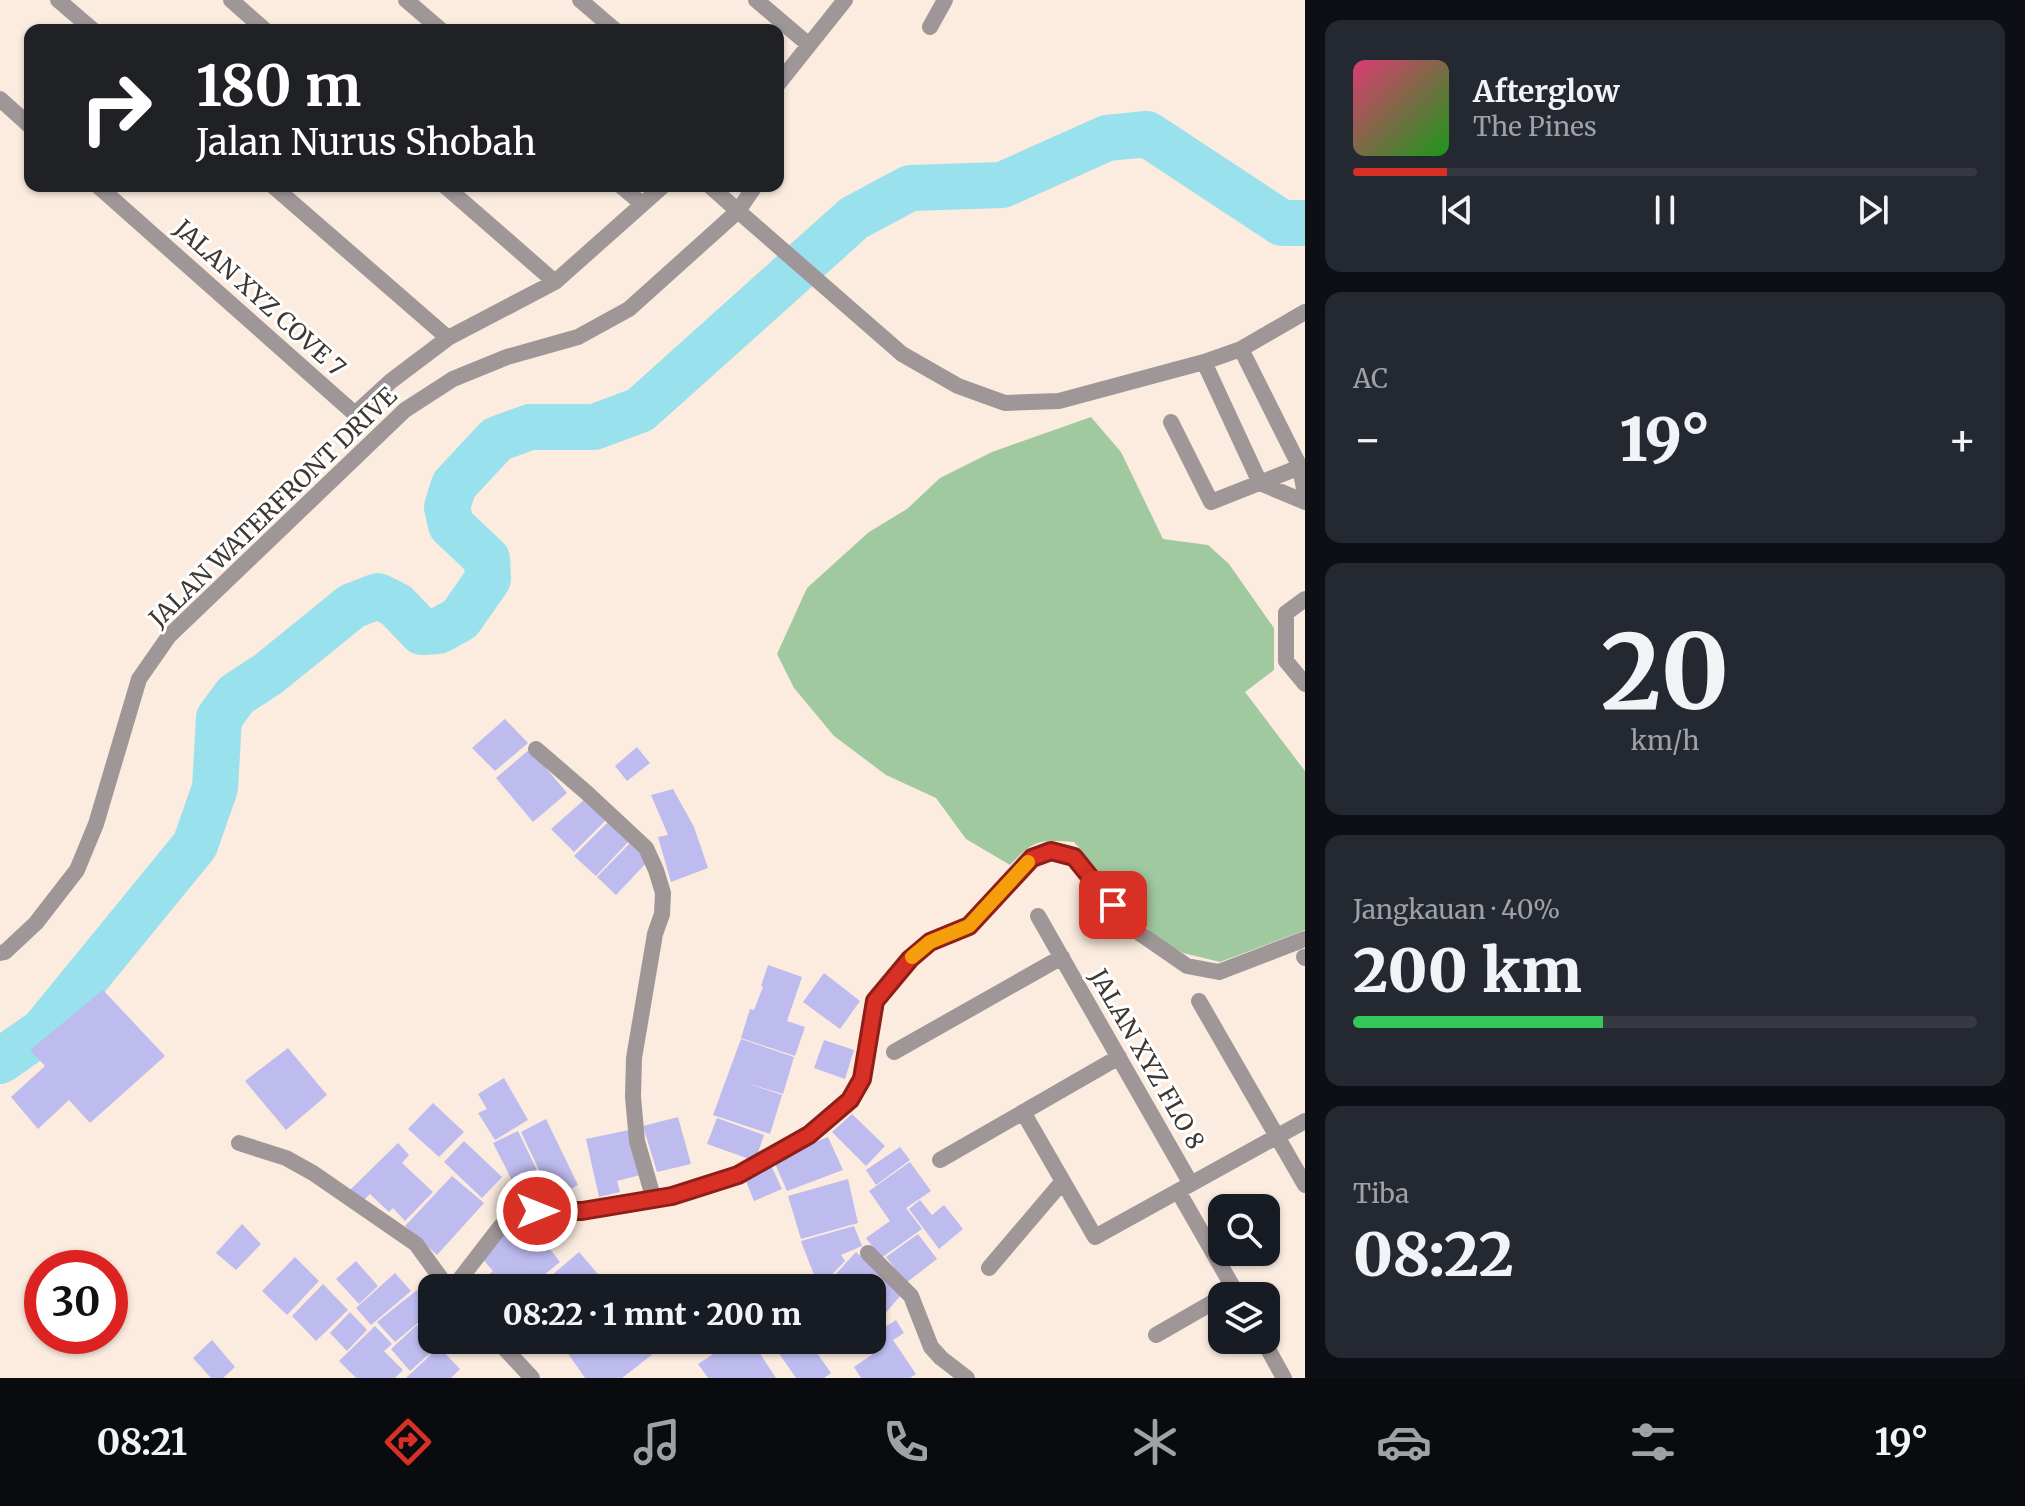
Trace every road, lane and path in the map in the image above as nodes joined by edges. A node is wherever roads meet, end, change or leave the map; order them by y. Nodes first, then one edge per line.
1 (58, 0) edge
2 (231, 0) edge
3 (406, 0) edge
4 (580, 0) edge
5 (756, 0) edge
6 (845, 0) edge
7 (945, 0) edge
8 (86, 24) edge
9 (258, 24) edge
10 (434, 24) edge
11 (608, 24) edge
12 (930, 27) dead end
13 (809, 45) junction
14 (784, 76) edge
15 (0, 99) edge
16 (24, 121) edge
17 (105, 192) edge
18 (280, 192) edge
19 (452, 192) edge
20 (628, 192) edge
21 (656, 192) edge
22 (717, 192) edge
23 (751, 192) edge
24 (642, 204) junction
25 (738, 211) junction
26 (555, 282) junction
27 (1305, 312) edge
28 (448, 338) junction
29 (1241, 349) junction
30 (1204, 362) junction
31 (1171, 422) dead end
32 (1300, 467) junction
33 (1260, 483) junction
34 (1305, 494) edge
35 (1305, 502) edge
36 (1305, 599) edge
37 (1305, 684) edge
38 (536, 749) dead end
39 (1038, 916) dead end
40 (1305, 939) edge
41 (0, 953) edge
42 (1062, 957) junction
43 (1199, 1001) dead end
44 (894, 1052) dead end
45 (1119, 1057) junction
46 (1023, 1112) junction
47 (1305, 1121) edge
48 (1277, 1136) junction
49 (239, 1143) dead end
50 (940, 1160) dead end
51 (1063, 1181) junction
52 (1305, 1185) edge
53 (1184, 1187) junction
54 (654, 1200) junction
55 (868, 1253) dead end
56 (989, 1268) dead end
57 (439, 1274) edge
58 (462, 1274) edge
59 (1224, 1282) edge
60 (1208, 1307) edge
61 (1156, 1335) dead end
62 (510, 1354) edge
63 (1271, 1354) edge
64 (532, 1378) edge
65 (967, 1378) edge
66 (1284, 1378) edge

1 - 8 street
2 - 9 street
3 - 10 street
4 - 11 street
5 - 13 street
6 - 13 street
7 - 12 street
13 - 14 street
15 - 16 street
17 - 28 street, JALAN XYZ COVE 7
18 - 28 street
19 - 26 street
20 - 24 street
21 - 24 street
22 - 25 street
23 - 25 street, JALAN WATERFRONT DRIVE
24 - 26 street
25 - 30 street
25 - 41 street, JALAN WATERFRONT DRIVE
26 - 28 street
27 - 29 street
29 - 30 street
29 - 32 street
30 - 33 street
31 - 33 street
32 - 33 street
32 - 34 street
33 - 35 street
36 - 37 street
38 - 54 street
39 - 42 street, JALAN XYZ FLO 8
40 - 54 street
42 - 44 street
42 - 45 street, JALAN XYZ FLO 8
43 - 48 street
45 - 46 street
45 - 53 street, JALAN XYZ FLO 8
46 - 50 street
46 - 51 street
47 - 48 street
48 - 52 street
48 - 53 street
49 - 57 street
51 - 53 street
51 - 56 street
53 - 59 street, JALAN XYZ FLO 8
54 - 58 street
55 - 65 street
60 - 61 street
62 - 64 street
63 - 66 street

